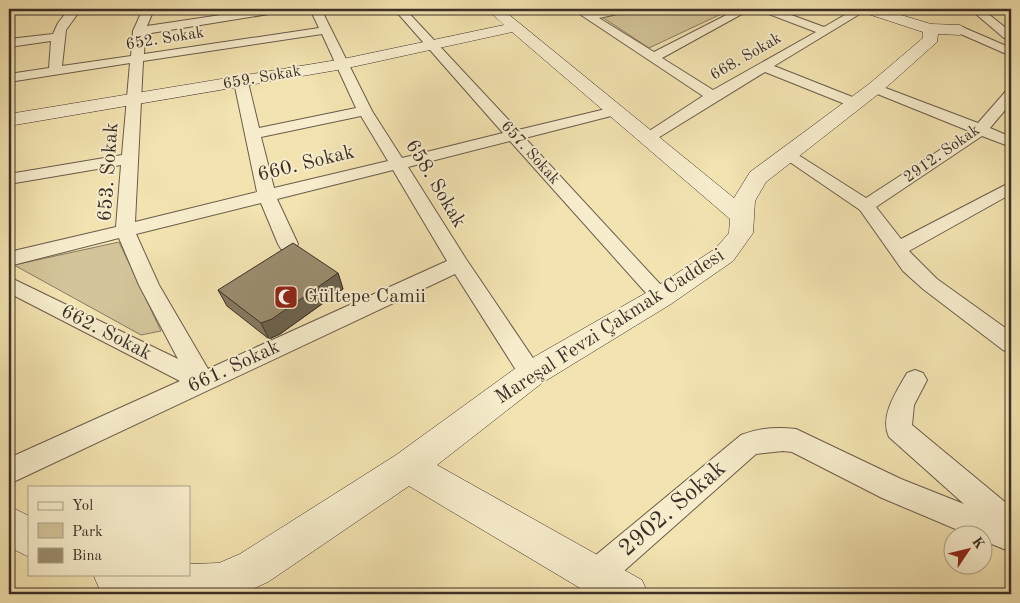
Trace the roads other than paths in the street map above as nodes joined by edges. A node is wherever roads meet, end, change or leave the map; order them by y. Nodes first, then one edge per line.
1 (75, 9) edge
2 (148, 9) edge
3 (281, 9) edge
4 (316, 9) edge
5 (399, 9) edge
6 (578, 9) edge
7 (627, 9) edge
8 (746, 9) edge
9 (765, 9) edge
10 (975, 9) edge
11 (870, 10) edge
12 (226, 13) edge
13 (506, 15) edge
14 (590, 16) junction
15 (930, 29) junction
16 (326, 30) junction
17 (825, 30) junction
18 (960, 30) junction
19 (139, 31) junction
20 (1010, 35) edge
21 (56, 37) junction
22 (9, 43) edge
23 (432, 45) junction
24 (1011, 52) edge
25 (654, 57) junction
26 (138, 59) junction
27 (343, 64) junction
28 (765, 66) junction
29 (55, 71) junction
30 (9, 78) edge
31 (241, 82) junction
32 (1011, 94) edge
33 (713, 96) junction
34 (865, 96) junction
35 (136, 100) junction
36 (365, 111) junction
37 (614, 111) junction
38 (9, 120) edge
39 (980, 130) junction
40 (253, 134) junction
41 (514, 135) junction
42 (648, 138) junction
43 (1011, 142) edge
44 (786, 154) junction
45 (131, 158) junction
46 (399, 164) junction
47 (9, 180) edge
48 (1011, 187) edge
49 (267, 196) junction
50 (866, 206) junction
51 (742, 216) junction
52 (125, 231) junction
53 (288, 244) edge
54 (898, 249) junction
55 (9, 259) edge
56 (459, 264) junction
57 (9, 284) edge
58 (661, 297) junction
59 (1010, 342) edge
60 (531, 374) junction
61 (914, 380) dead end
62 (203, 382) junction
63 (408, 467) junction
64 (9, 471) edge
65 (9, 526) edge
66 (1011, 526) edge
67 (28, 537) edge
68 (1011, 537) edge
69 (596, 575) junction
70 (122, 576) edge
71 (220, 588) edge
72 (628, 594) edge

1 - 21 street
2 - 19 street, 653. Sokak
3 - 12 street
4 - 16 street, 658. Sokak
5 - 23 street, 657. Sokak
6 - 14 street
7 - 14 street
8 - 25 street
9 - 17 street
10 - 20 street
11 - 15 main road
11 - 17 street, 668. Sokak
12 - 19 street
13 - 23 main road, 659. Sokak
13 - 37 main road
14 - 25 street
15 - 18 main road
15 - 34 main road, Mareşal Fevzi Çakmak Caddesi
16 - 26 street, 652. Sokak
16 - 27 street, 658. Sokak
17 - 28 street, 668. Sokak
18 - 20 street
18 - 24 street
19 - 26 street, 653. Sokak
21 - 22 street
21 - 29 street
23 - 27 main road, 659. Sokak
23 - 41 street, 657. Sokak
25 - 33 street
26 - 29 street, 652. Sokak
26 - 35 street, 653. Sokak
27 - 31 main road, 659. Sokak
27 - 36 street, 658. Sokak
28 - 33 street, 668. Sokak
28 - 34 street
29 - 30 street, 652. Sokak
31 - 35 main road, 659. Sokak
31 - 40 street
32 - 39 street, 2912. Sokak
33 - 42 street, 668. Sokak
34 - 39 street
34 - 44 main road, Mareşal Fevzi Çakmak Caddesi
35 - 38 main road, 659. Sokak
35 - 45 street, 653. Sokak
36 - 40 street
36 - 46 street, 658. Sokak
37 - 41 street, 660. Sokak
37 - 42 main road
39 - 43 street
39 - 50 street, 2912. Sokak
40 - 49 street
41 - 46 street, 660. Sokak
41 - 58 street, 657. Sokak
42 - 51 main road
44 - 50 street
44 - 51 main road, Mareşal Fevzi Çakmak Caddesi
45 - 47 street
45 - 52 street, 653. Sokak
46 - 49 street, 660. Sokak
46 - 56 street, 658. Sokak
48 - 54 street
49 - 52 street, 660. Sokak
49 - 53 street
50 - 54 street
51 - 58 main road, Mareşal Fevzi Çakmak Caddesi
52 - 55 street, 660. Sokak
52 - 62 street, 653. Sokak
54 - 59 street
56 - 60 street, 658. Sokak
56 - 62 street, 661. Sokak
57 - 62 street, 662. Sokak
58 - 60 main road, Mareşal Fevzi Çakmak Caddesi
60 - 63 main road, Mareşal Fevzi Çakmak Caddesi
61 - 66 street
62 - 64 street, 661. Sokak
63 - 69 main road
63 - 71 main road, Mareşal Fevzi Çakmak Caddesi
65 - 67 main road
68 - 69 street, 2902. Sokak
69 - 72 main road
70 - 71 main road, Mareşal Fevzi Çakmak Caddesi

